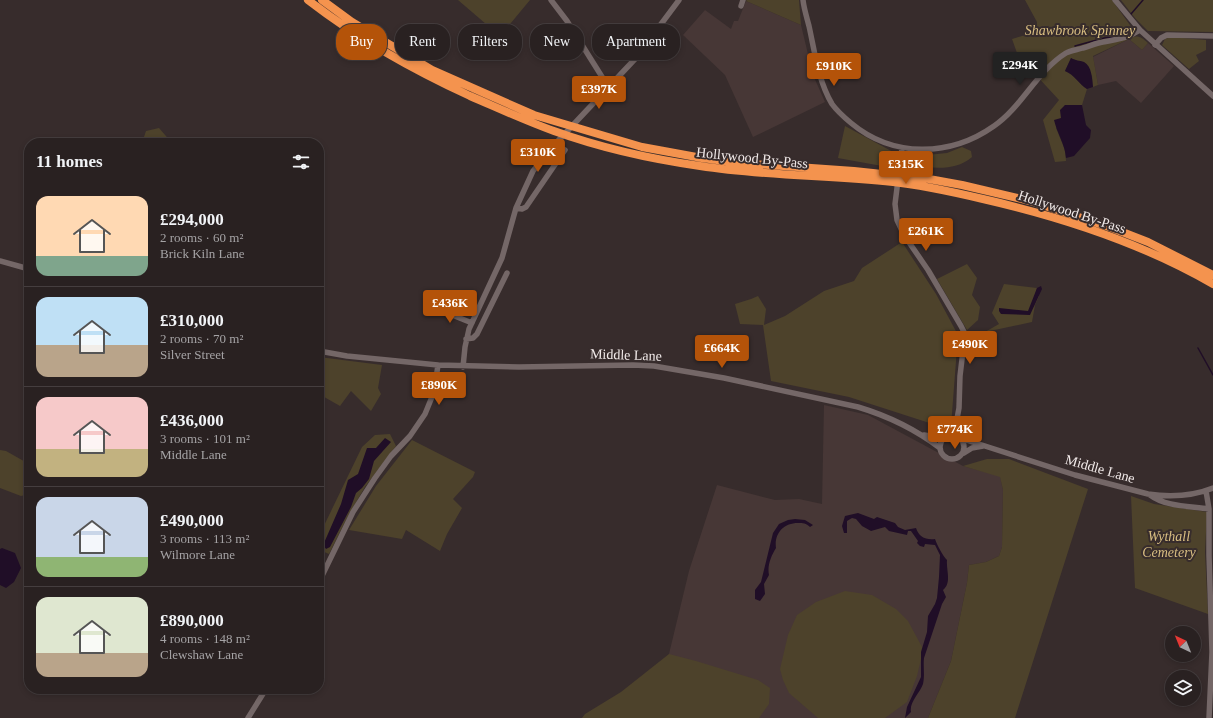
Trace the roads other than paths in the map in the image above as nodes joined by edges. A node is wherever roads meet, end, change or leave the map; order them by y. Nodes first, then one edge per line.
1 (308, 0) edge
2 (322, 0) edge
3 (551, 0) edge
4 (679, 0) edge
5 (803, 0) edge
6 (1115, 0) edge
7 (1140, 30) junction
8 (1213, 36) edge
9 (1155, 45) junction
10 (609, 88) junction
11 (1213, 96) edge
12 (902, 148) junction
13 (565, 150) dead end
14 (516, 208) junction
15 (0, 261) edge
16 (24, 268) edge
17 (507, 273) dead end
18 (1213, 275) edge
19 (1213, 284) edge
20 (435, 308) dead end
21 (472, 324) junction
22 (466, 339) junction
23 (324, 352) edge
24 (438, 365) junction
25 (463, 366) junction
26 (954, 435) junction
27 (924, 436) junction
28 (944, 438) junction
29 (960, 438) junction
30 (984, 446) junction
31 (940, 448) junction
32 (963, 454) junction
33 (1213, 488) edge
34 (1206, 491) junction
35 (1148, 494) junction
36 (1209, 509) junction
37 (324, 572) edge
38 (263, 694) edge
39 (248, 718) edge
40 (1209, 718) edge

1 - 19 highway, Hollywood By-Pass
2 - 18 highway, Hollywood By-Pass
3 - 10 street
4 - 10 street
5 - 12 street
6 - 7 street
7 - 9 street
7 - 12 street
8 - 9 street
9 - 11 street
10 - 14 street
12 - 26 street
13 - 14 street
14 - 21 street
15 - 16 street
17 - 22 street
20 - 21 street
21 - 22 street
22 - 25 street
23 - 24 street, Middle Lane
24 - 25 street, Middle Lane
24 - 37 street
25 - 27 street, Middle Lane
26 - 28 street, Middle Lane
26 - 29 street, Middle Lane
27 - 28 street, Middle Lane
27 - 31 street, Middle Lane
28 - 31 street
29 - 30 street, Middle Lane
29 - 32 street
30 - 32 street, Middle Lane
30 - 35 street, Middle Lane
31 - 32 street, Middle Lane
33 - 34 street, Middle Lane
34 - 35 street, Middle Lane
34 - 36 street
35 - 36 street
36 - 40 street
38 - 39 street

